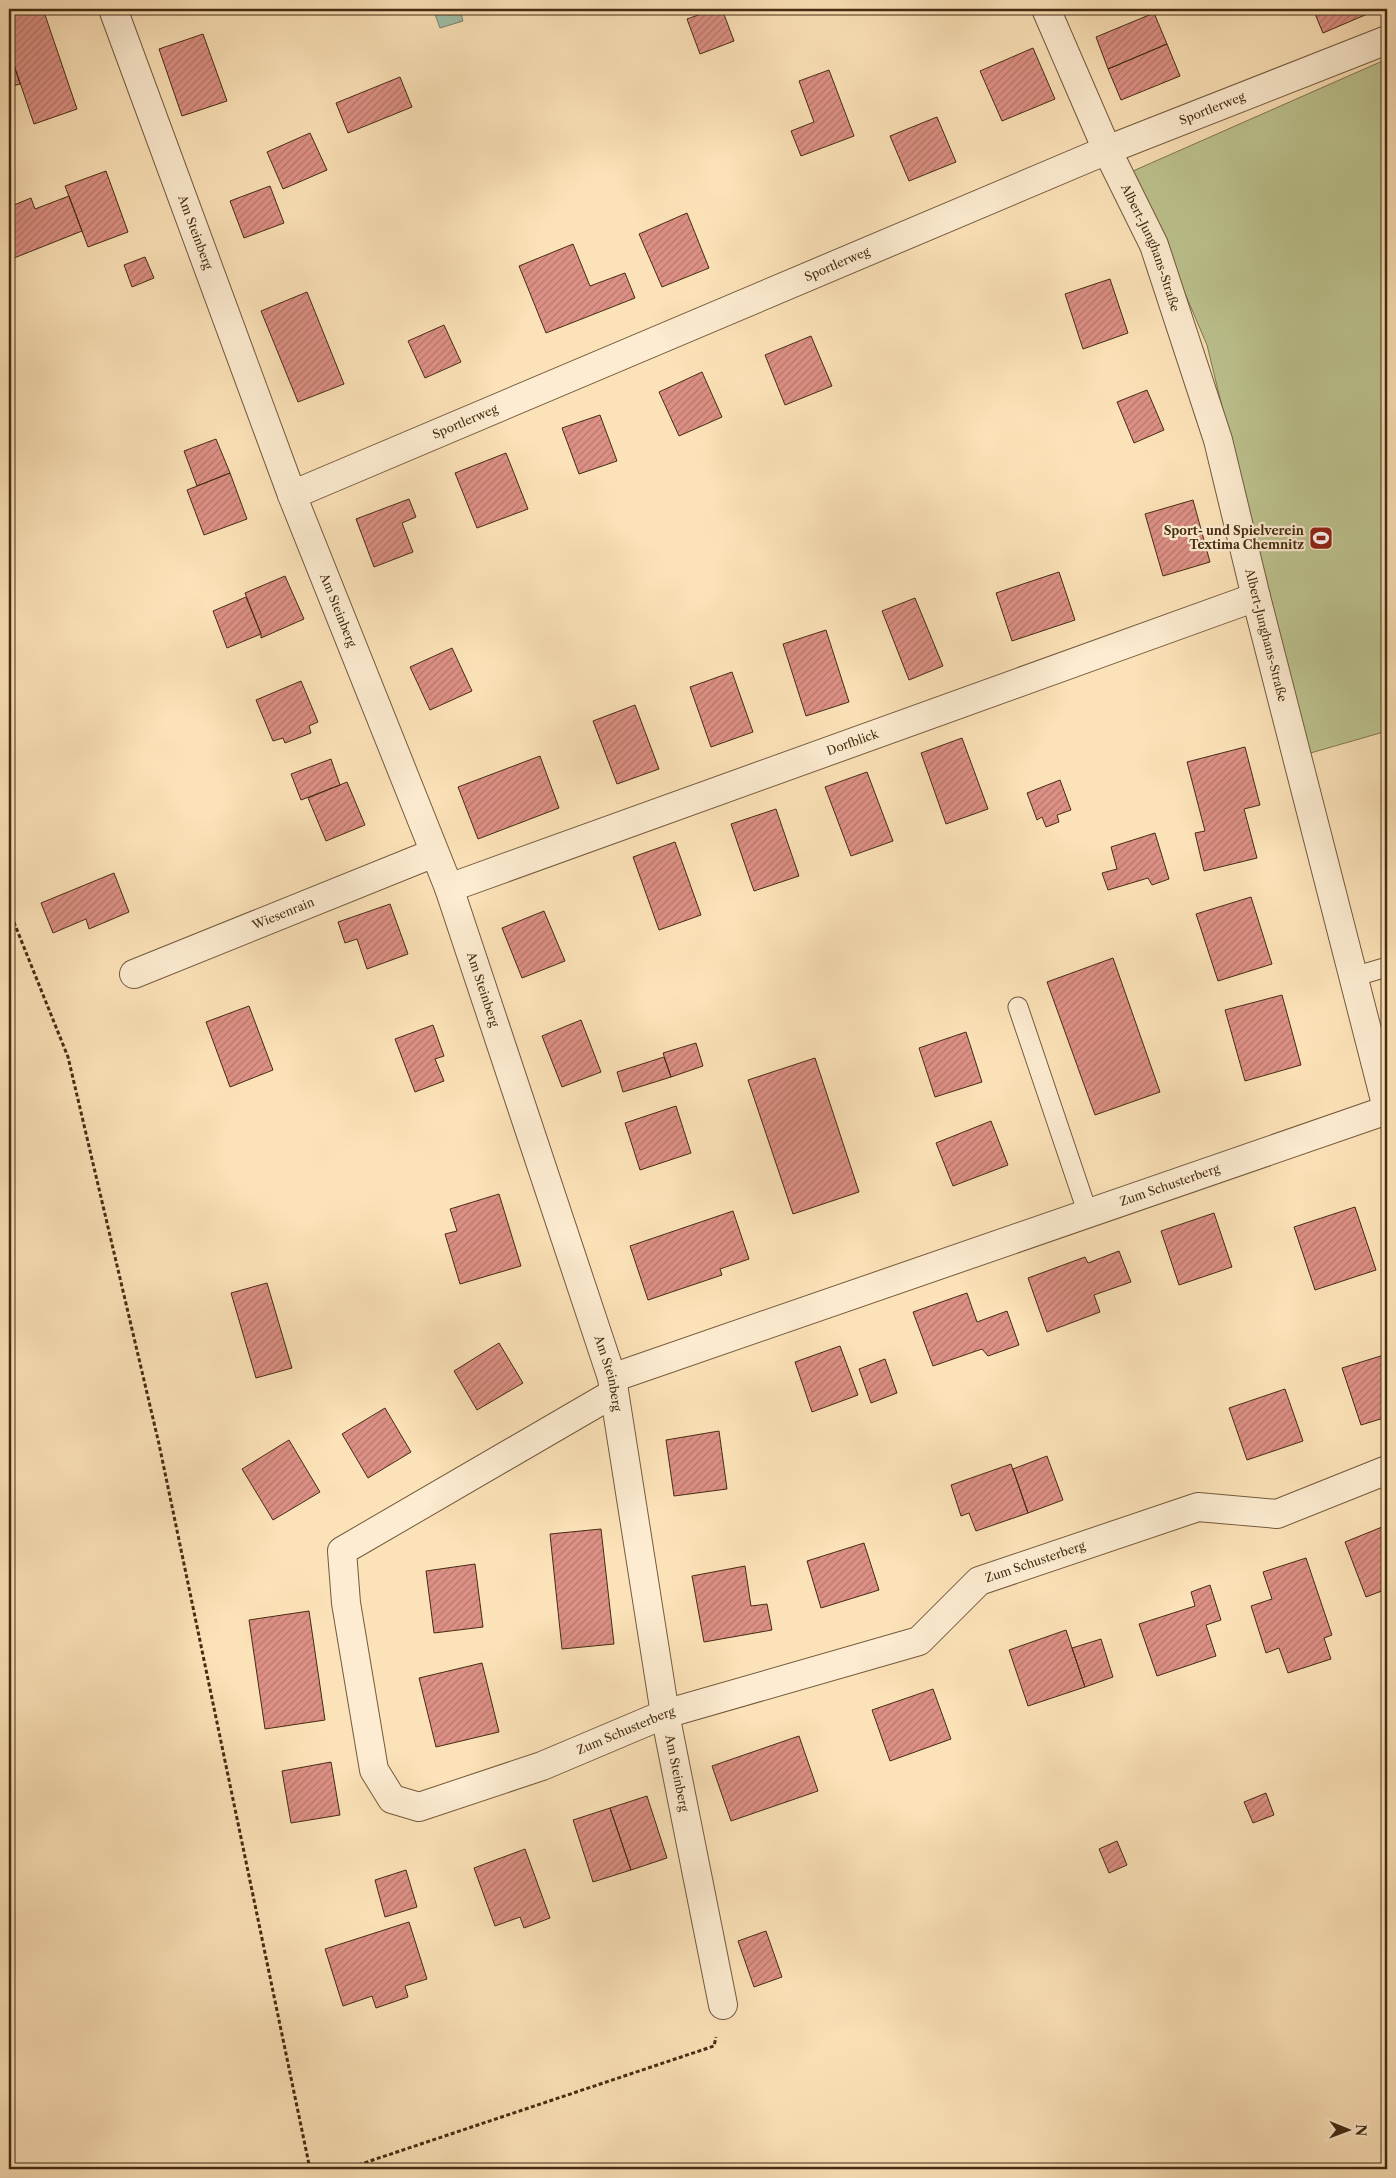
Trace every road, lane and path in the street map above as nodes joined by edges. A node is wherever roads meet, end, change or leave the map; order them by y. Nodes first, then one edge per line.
1 (114, 9) edge
2 (1046, 9) edge
3 (1387, 40) edge
4 (1107, 150) junction
5 (292, 495) junction
6 (1256, 597) junction
7 (434, 853) junction
8 (449, 888) junction
9 (9, 910) edge
10 (1387, 967) edge
11 (134, 974) dead end
12 (1354, 976) junction
13 (1018, 1007) dead end
14 (1387, 1109) edge
15 (1088, 1214) junction
16 (613, 1386) junction
17 (1387, 1470) edge
18 (665, 1714) junction
19 (724, 2006) joint
20 (310, 2169) edge
21 (346, 2169) edge

1 - 5 street, Am Steinberg
2 - 4 street, Albert-Junghans-Straße
3 - 4 street, Sportlerweg
4 - 5 street, Sportlerweg
4 - 6 street, Albert-Junghans-Straße
5 - 7 street, Am Steinberg
6 - 8 street, Dorfblick
6 - 12 street, Albert-Junghans-Straße
7 - 8 street, Am Steinberg
7 - 11 street, Wiesenrain
8 - 16 street, Am Steinberg
9 - 20 path
10 - 12 lane
12 - 14 street, Albert-Junghans-Straße
13 - 15 lane
14 - 15 street, Zum Schusterberg
15 - 16 street, Zum Schusterberg
16 - 18 street, Am Steinberg
16 - 18 street, Zum Schusterberg
17 - 18 street, Zum Schusterberg
18 - 19 street, Am Steinberg
19 - 21 path

